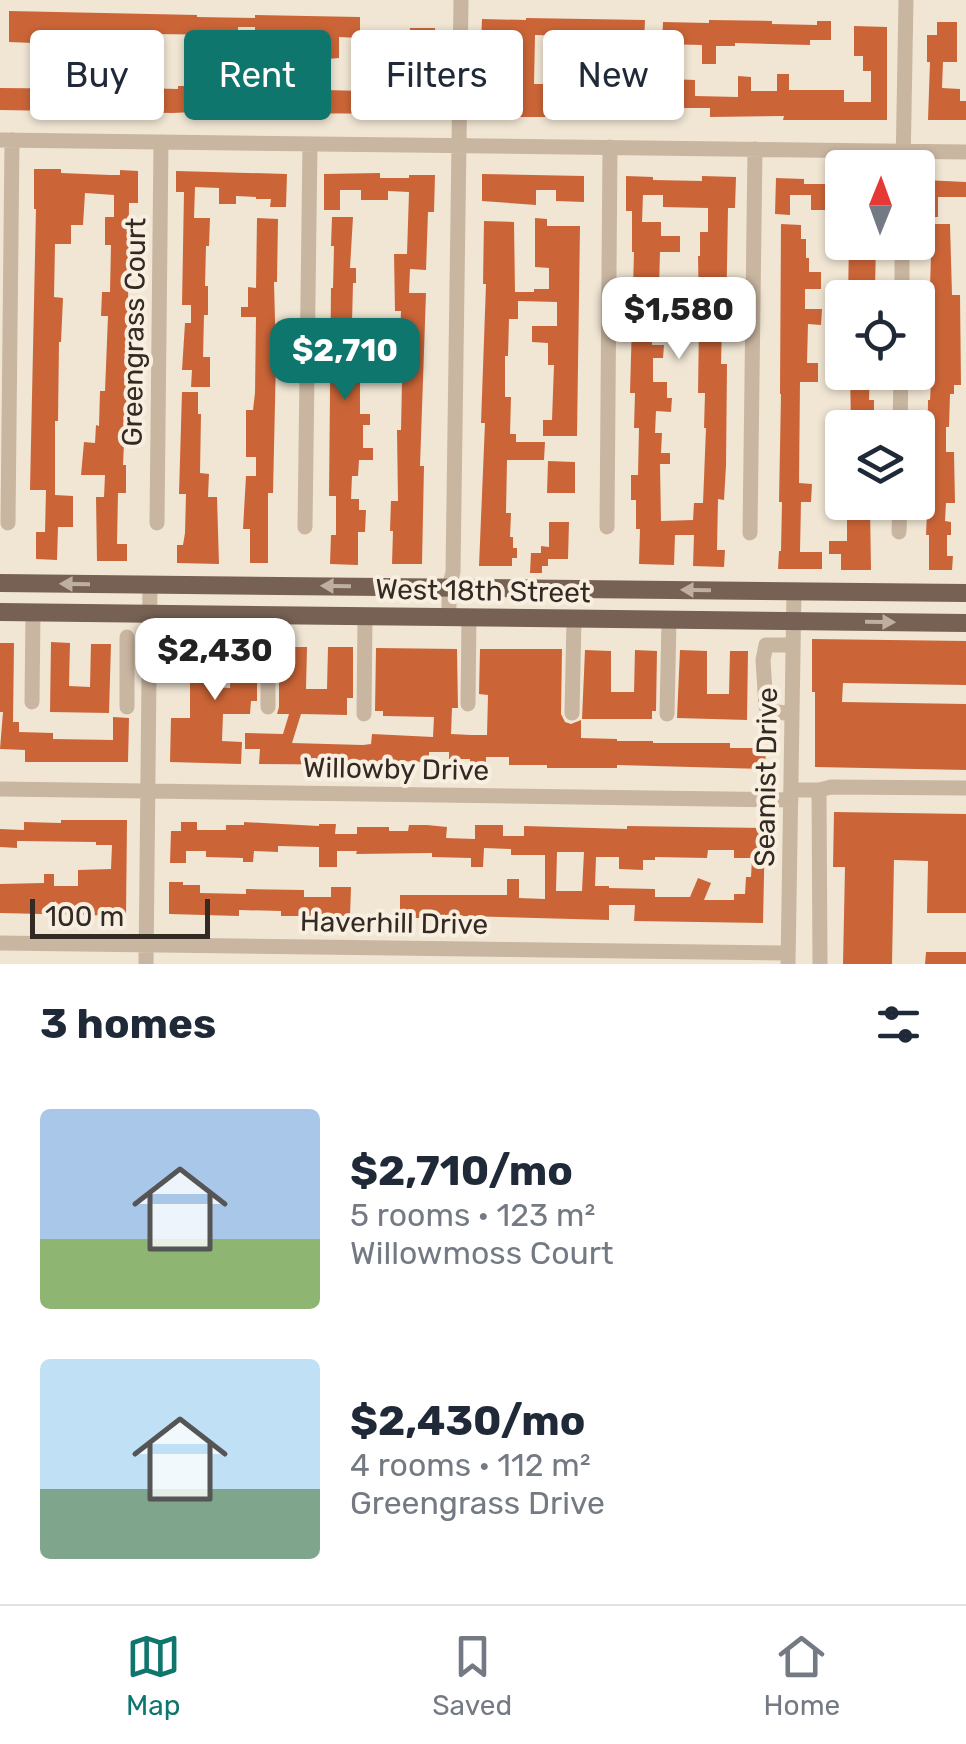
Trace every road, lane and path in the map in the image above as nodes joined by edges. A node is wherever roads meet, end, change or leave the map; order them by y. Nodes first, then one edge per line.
1 (461, 0) edge
2 (906, 0) edge
3 (6, 140) edge
4 (161, 142) junction
5 (310, 144) junction
6 (460, 146) junction
7 (610, 148) junction
8 (755, 149) junction
9 (903, 150) edge
10 (966, 152) edge
11 (825, 154) edge
12 (935, 155) edge
13 (899, 520) edge
14 (157, 522) dead end
15 (8, 523) dead end
16 (306, 527) dead end
17 (607, 527) dead end
18 (899, 532) dead end
19 (750, 533) dead end
20 (2, 583) edge
21 (150, 584) junction
22 (449, 588) junction
23 (620, 589) junction
24 (794, 592) junction
25 (966, 593) edge
26 (2, 612) edge
27 (33, 612) junction
28 (150, 614) junction
29 (268, 615) junction
30 (366, 617) junction
31 (449, 618) junction
32 (469, 618) junction
33 (574, 619) junction
34 (619, 620) junction
35 (669, 620) junction
36 (793, 622) junction
37 (966, 623) edge
38 (150, 638) junction
39 (793, 645) junction
40 (147, 700) junction
41 (32, 702) dead end
42 (468, 704) dead end
43 (268, 707) dead end
44 (572, 713) dead end
45 (364, 714) dead end
46 (667, 714) dead end
47 (792, 714) junction
48 (966, 788) edge
49 (0, 789) edge
50 (819, 790) junction
51 (147, 791) junction
52 (791, 795) junction
53 (789, 883) junction
54 (820, 884) junction
55 (0, 943) edge
56 (146, 945) junction
57 (788, 959) edge
58 (146, 964) edge
59 (820, 964) edge

1 - 6 street
2 - 9 street
3 - 4 street
3 - 15 street
4 - 5 street
4 - 14 street, Greengrass Court
5 - 6 street
5 - 16 street
6 - 7 street
6 - 22 street
7 - 8 street
7 - 17 street
8 - 11 street
8 - 19 street
10 - 12 street
13 - 18 street
21 -> 20 main road, West 18th Street
20 - 26 main road
22 -> 21 main road, West 18th Street
21 - 28 street
22 - 23 main road, West 18th Street
22 - 31 street
24 -> 23 main road, West 18th Street
23 - 34 main road
24 - 25 main road, West 18th Street
24 - 36 street, Seamist Drive
26 - 27 main road, West 18th Street
27 - 28 main road, West 18th Street
27 - 41 street
28 - 29 main road, West 18th Street
28 - 38 street
29 - 30 main road, West 18th Street
29 - 43 street
30 - 31 main road, West 18th Street
30 - 45 street
31 - 32 main road, West 18th Street
32 - 33 main road, West 18th Street
32 - 42 street
33 - 34 main road, West 18th Street
33 - 44 street
34 - 35 main road, West 18th Street
35 - 36 main road, West 18th Street
35 - 46 street
36 -> 37 main road, West 18th Street
36 - 39 street, Seamist Drive
38 - 40 street
38 - 40 street
39 - 47 street, Seamist Drive
39 - 47 street
40 - 51 street
47 - 52 street, Seamist Drive
48 - 50 street, Willowby Drive
49 - 51 street, Willowby Drive
50 - 52 street, Willowby Drive
50 - 54 street
51 - 52 street, Willowby Drive
51 - 56 street
52 - 53 street, Seamist Drive
53 - 54 street
53 - 57 street, Seamist Drive
54 - 59 street
55 - 56 street, Haverhill Drive
56 - 57 street, Haverhill Drive
56 - 58 street

